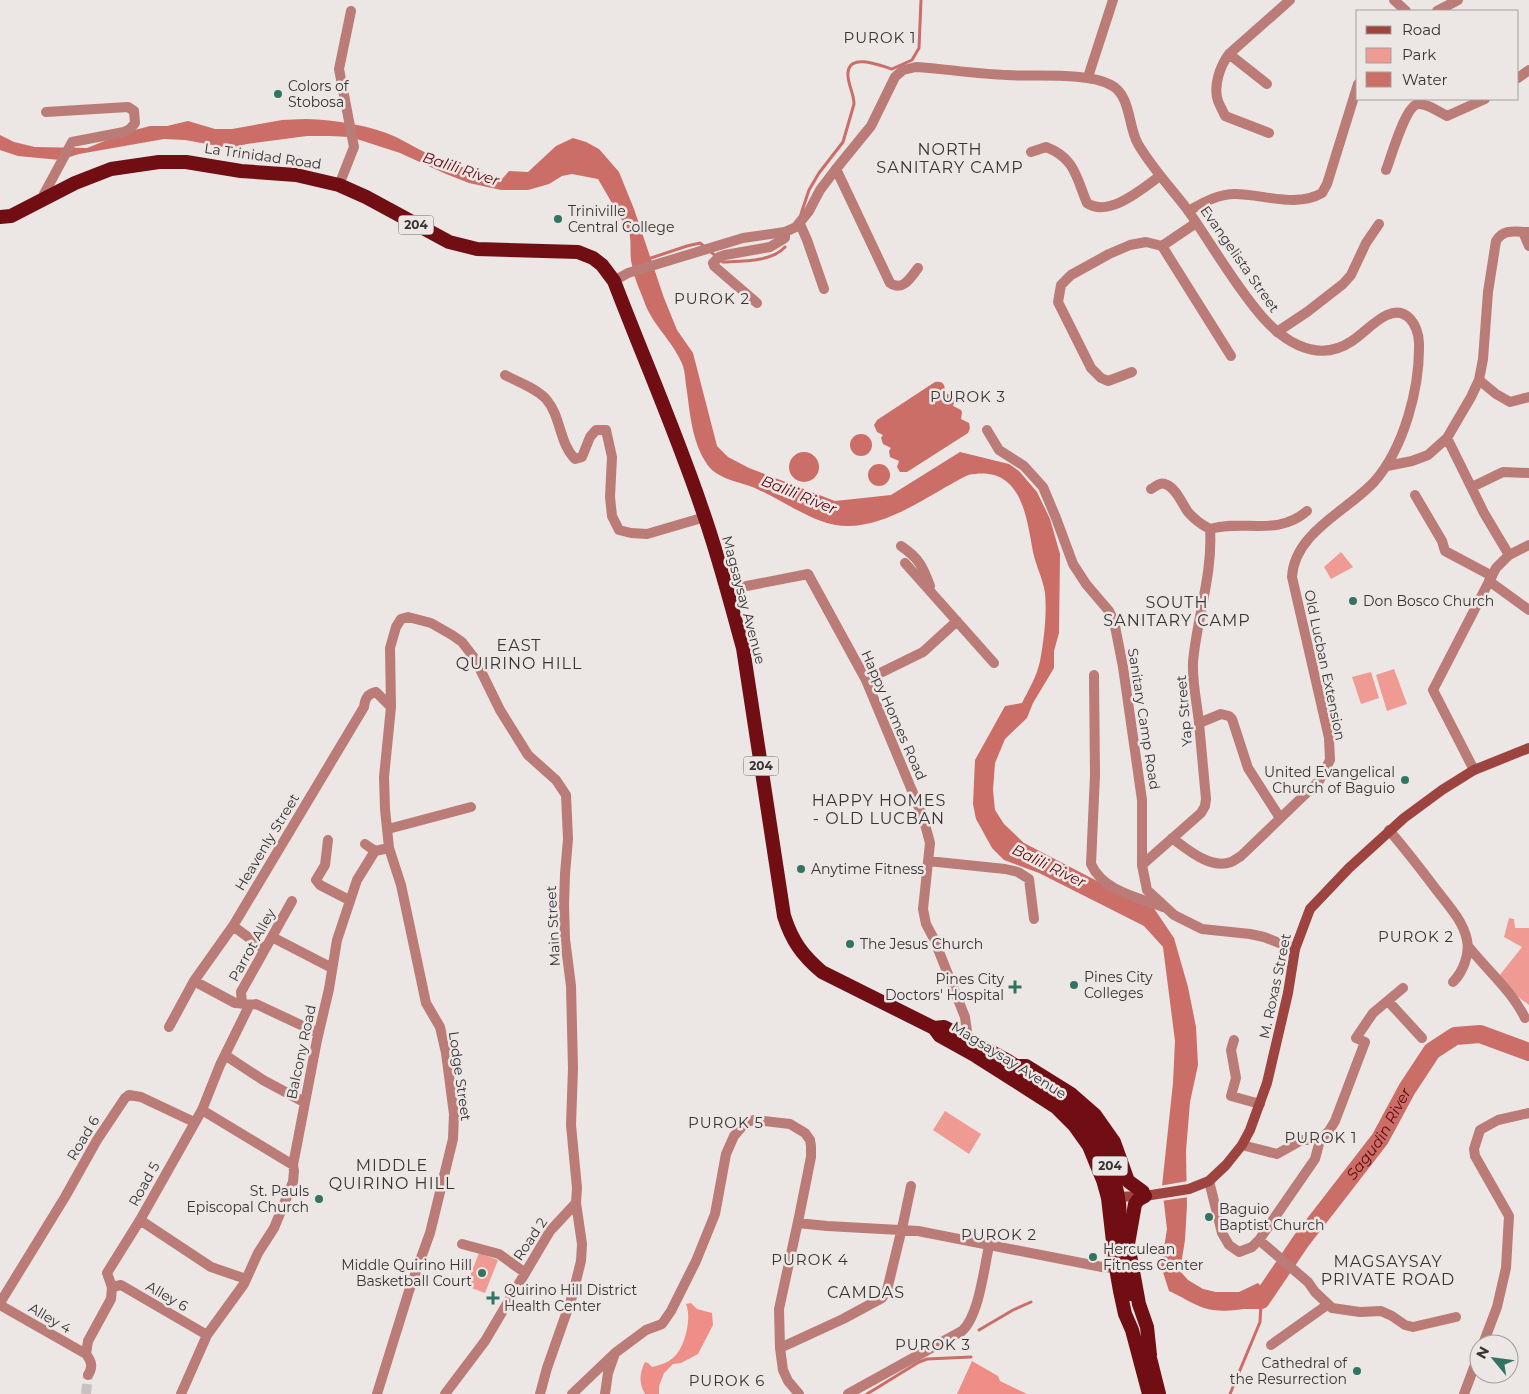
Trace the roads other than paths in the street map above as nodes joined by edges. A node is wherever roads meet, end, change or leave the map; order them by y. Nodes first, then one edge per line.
1 (1113, 0) edge
2 (1290, 0) edge
3 (1394, 0) edge
4 (1458, 0) edge
5 (1405, 10) edge
6 (1439, 10) edge
7 (351, 11) dead end
8 (1229, 54) junction
9 (1088, 77) junction
10 (1267, 84) dead end
11 (1356, 90) edge
12 (1481, 100) edge
13 (46, 112) dead end
14 (1268, 133) dead end
15 (1031, 152) dead end
16 (836, 169) junction
17 (1386, 170) dead end
18 (1160, 176) junction
19 (339, 185) junction
20 (46, 199) junction
21 (1188, 211) junction
22 (0, 217) edge
23 (1196, 223) junction
24 (800, 224) junction
25 (1379, 224) dead end
26 (785, 232) junction
27 (1526, 232) edge
28 (1162, 246) junction
29 (1529, 246) edge
30 (578, 252) joint
31 (918, 268) dead end
32 (614, 281) junction
33 (824, 289) dead end
34 (757, 303) dead end
35 (1277, 332) junction
36 (1231, 356) dead end
37 (1132, 372) dead end
38 (505, 374) dead end
39 (1479, 380) junction
40 (1529, 397) edge
41 (988, 430) dead end
42 (1447, 438) junction
43 (1386, 466) junction
44 (1529, 473) edge
45 (1472, 487) junction
46 (1151, 489) dead end
47 (1415, 495) dead end
48 (1307, 511) dead end
49 (705, 518) junction
50 (1210, 529) junction
51 (1529, 545) edge
52 (901, 546) dead end
53 (1509, 555) junction
54 (905, 563) dead end
55 (1491, 578) junction
56 (726, 590) junction
57 (932, 592) junction
58 (1529, 610) edge
59 (957, 620) junction
60 (994, 663) dead end
61 (1094, 675) dead end
62 (866, 680) junction
63 (391, 707) junction
64 (1199, 723) junction
65 (1529, 748) edge
66 (1474, 770) junction
67 (471, 807) dead end
68 (1280, 818) junction
69 (388, 829) junction
70 (1389, 830) junction
71 (1172, 838) junction
72 (328, 840) dead end
73 (365, 844) dead end
74 (389, 848) junction
75 (375, 851) junction
76 (928, 861) junction
77 (1142, 865) junction
78 (349, 900) junction
79 (292, 902) dead end
80 (1163, 906) junction
81 (1034, 919) dead end
82 (233, 926) junction
83 (272, 937) junction
84 (1468, 946) junction
85 (264, 949) junction
86 (1295, 949) junction
87 (332, 968) junction
88 (194, 981) junction
89 (1453, 982) dead end
90 (1403, 988) dead end
91 (1388, 1001) junction
92 (246, 1004) junction
93 (1525, 1018) dead end
94 (169, 1027) dead end
95 (934, 1028) junction
96 (318, 1033) junction
97 (1422, 1038) dead end
98 (968, 1040) junction
99 (1234, 1040) dead end
100 (225, 1055) junction
101 (1019, 1070) junction
102 (304, 1102) junction
103 (1260, 1104) junction
104 (202, 1110) junction
105 (1529, 1113) edge
106 (194, 1122) junction
107 (1320, 1140) junction
108 (1242, 1145) junction
109 (292, 1164) junction
110 (1103, 1180) junction
111 (1128, 1181) junction
112 (1209, 1181) junction
113 (911, 1186) dead end
114 (1148, 1194) junction
115 (1108, 1198) junction
116 (576, 1203) junction
117 (1133, 1215) junction
118 (1110, 1218) junction
119 (140, 1220) junction
120 (798, 1223) junction
121 (902, 1230) junction
122 (1259, 1240) junction
123 (462, 1244) dead end
124 (989, 1246) junction
125 (1116, 1268) junction
126 (524, 1272) junction
127 (246, 1279) junction
128 (112, 1287) junction
129 (0, 1304) edge
130 (1327, 1305) junction
131 (1131, 1314) junction
132 (1456, 1317) dead end
133 (1487, 1334) edge
134 (207, 1336) junction
135 (1271, 1344) dead end
136 (780, 1348) junction
137 (615, 1353) junction
138 (86, 1354) junction
139 (1150, 1355) junction
140 (88, 1375) tunnel mouth
141 (1469, 1381) edge
142 (181, 1394) edge
143 (377, 1394) edge
144 (445, 1394) edge
145 (540, 1394) edge
146 (572, 1394) edge
147 (605, 1394) edge
148 (799, 1394) edge
149 (848, 1394) edge
150 (1142, 1394) edge
151 (1149, 1394) edge
152 (1159, 1394) edge
153 (1464, 1394) edge

1 - 9 street
2 - 8 street
3 - 5 street
4 - 6 street
7 - 19 street
8 - 10 street
8 - 14 street
9 - 16 street
9 - 18 street
11 - 21 street, Evangelista Street
12 - 17 street
13 - 20 street
15 - 18 street
16 - 24 street
16 - 31 street
18 - 21 street
19 - 20 highway, La Trinidad Road / 204
19 - 30 highway, La Trinidad Road / 204
20 - 22 highway, La Trinidad Road / 204
21 - 23 street, Evangelista Street
23 - 28 street
23 - 35 street, Evangelista Street
24 - 26 street
24 - 33 street
25 - 35 street, Evangelista Street
26 - 32 street
26 - 34 street
27 - 29 street
27 - 39 street
28 - 36 street
28 - 37 street
30 - 32 highway, Magsaysay Avenue / 204
32 - 49 highway, Magsaysay Avenue / 204
35 - 43 street, Evangelista Street
38 - 49 street
39 - 40 street
39 - 42 street
41 - 77 street, Sanitary Camp Road
42 - 43 street
42 - 45 street
43 - 68 street, Old Lucban Extension
44 - 45 street
45 - 53 street
46 - 50 street
47 - 55 street
48 - 50 street
49 - 56 highway, Magsaysay Avenue / 204
50 - 64 street, Yap Street
51 - 53 street
52 - 57 street
53 - 55 street
54 - 57 street
55 - 58 street
55 - 66 street
56 - 62 street, Happy Homes Road
56 - 95 highway, Magsaysay Avenue / 204
57 - 59 street
59 - 60 street
59 - 62 street
61 - 80 street
62 - 76 street, Happy Homes Road
63 - 69 street
63 - 82 street, Heavenly Street
63 - 116 street, Main Street
64 - 68 street
64 - 71 street, Yap Street
65 - 66 main road, M. Roxas Street
66 - 70 main road, M. Roxas Street
67 - 69 street
68 - 71 street, Old Lucban Extension
69 - 74 street
70 - 84 street
70 - 86 main road, M. Roxas Street
71 - 77 street, Yap Street
72 - 78 street
73 - 75 street
74 - 75 street
74 - 143 street, Lodge Street
75 - 78 street, Balcony Road
76 - 81 street
76 - 98 street, Happy Homes Road
77 - 80 street, Sanitary Camp Road
78 - 87 street, Balcony Road
79 - 83 street, Parrot Alley
80 - 86 street, Sanitary Camp Road
82 - 85 street
82 - 88 street, Heavenly Street
83 - 85 street, Parrot Alley
83 - 87 street
84 - 89 street
84 - 93 street
85 - 92 street, Parrot Alley
86 - 103 main road, M. Roxas Street
87 - 96 street, Balcony Road
88 - 92 street
88 - 94 street, Heavenly Street
90 - 91 street
91 - 97 street
91 - 107 street
92 - 96 street
92 - 100 street, Road 5
95 - 98 highway, Magsaysay Avenue / 204
95 - 110 highway, Magsaysay Avenue / 204
96 - 102 street, Balcony Road
98 - 101 highway, Magsaysay Avenue / 204
99 - 103 street
100 - 102 street
100 - 104 street, Road 5
101 - 111 highway, 204
101 - 131 highway, Magsaysay Avenue / 204, bridge
102 - 109 street, Balcony Road
103 - 108 main road, M. Roxas Street
104 - 106 street, Road 5
104 - 109 street
105 - 133 street
106 - 119 street, Road 5
106 - 129 street, Road 6
107 - 108 street
107 - 122 street
108 - 112 main road, M. Roxas Street
109 - 127 street, Balcony Road
110 - 111 highway
110 - 115 highway, Magsaysay Avenue / 204
111 - 114 highway, 204
112 - 114 main road, M. Roxas Street
112 - 122 street
113 - 121 street
114 - 115 main road
114 - 117 highway, 204
115 - 118 highway, Magsaysay Avenue / 204
116 - 126 street, Road 2
116 - 145 street, Main Street
117 - 118 highway
117 - 139 highway, 204
118 - 125 highway, Magsaysay Avenue / 204
119 - 127 street
119 - 128 street, Road 5
120 - 121 street
120 - 136 street
120 - 137 street
121 - 124 street
121 - 136 street
122 - 130 street
123 - 126 street
124 - 125 street
124 - 149 street
125 - 131 highway, Magsaysay Avenue / 204
126 - 144 street, Road 2
127 - 134 street, Balcony Road
128 - 134 street, Alley 6
128 - 138 street
129 - 138 street, Alley 4
130 - 132 street
130 - 135 street
131 - 139 highway, Magsaysay Avenue / 204
131 - 150 highway, 204
131 - 151 highway, Magsaysay Avenue / 204
134 - 142 street, Balcony Road
136 - 148 street
137 - 146 street
137 - 147 street
138 - 140 street
139 - 152 highway, Magsaysay Avenue / 204
141 - 153 street

